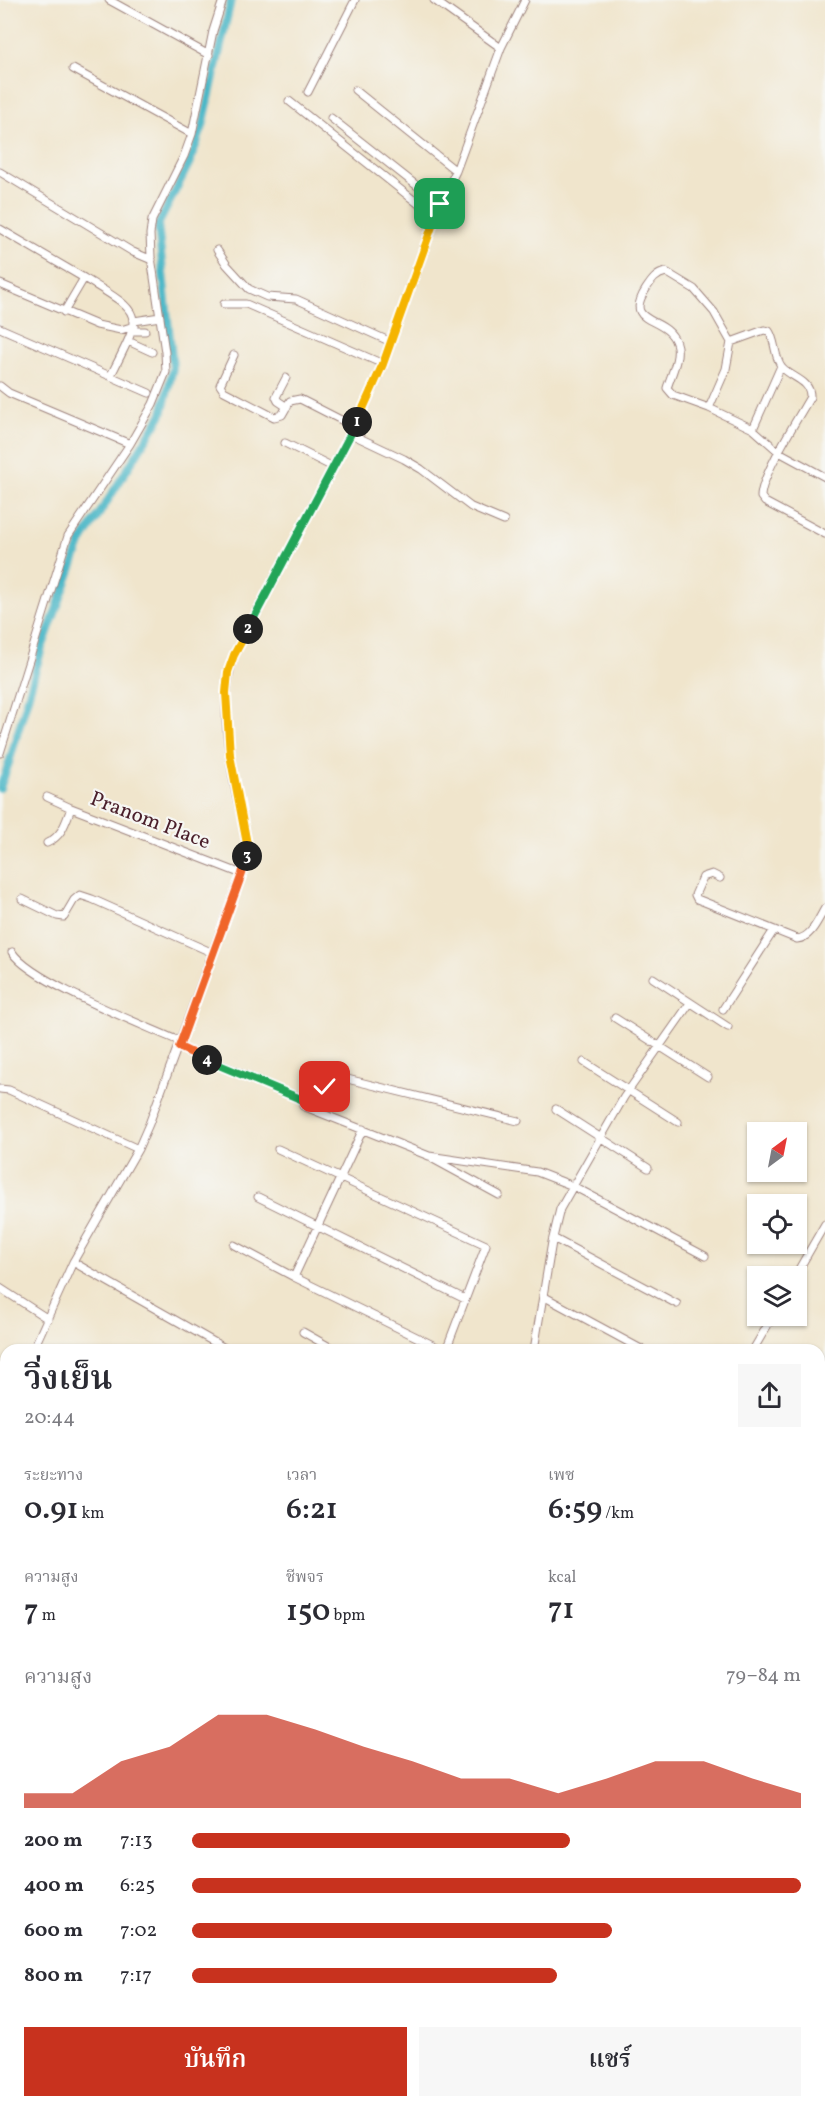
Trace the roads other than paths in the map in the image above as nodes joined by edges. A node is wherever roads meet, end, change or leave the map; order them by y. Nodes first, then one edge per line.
1 (109, 0) edge
2 (223, 0) edge
3 (355, 0) edge
4 (434, 0) edge
5 (525, 0) edge
6 (501, 48) junction
7 (209, 55) junction
8 (73, 69) dead end
9 (355, 90) dead end
10 (308, 92) dead end
11 (289, 101) dead end
12 (331, 118) dead end
13 (192, 134) junction
14 (456, 171) junction
15 (0, 172) edge
16 (440, 204) junction
17 (435, 217) junction
18 (0, 229) edge
19 (217, 250) dead end
20 (152, 260) junction
21 (84, 278) junction
22 (0, 284) edge
23 (224, 304) dead end
24 (64, 312) junction
25 (160, 316) junction
26 (133, 326) junction
27 (0, 328) edge
28 (162, 331) junction
29 (128, 342) junction
30 (391, 342) junction
31 (731, 342) junction
32 (152, 352) dead end
33 (234, 355) dead end
34 (383, 364) junction
35 (781, 366) junction
36 (111, 375) junction
37 (286, 378) dead end
38 (0, 386) edge
39 (149, 393) dead end
40 (287, 407) junction
41 (709, 408) junction
42 (357, 423) junction
43 (753, 429) junction
44 (351, 434) junction
45 (285, 443) dead end
46 (130, 444) junction
47 (779, 452) junction
48 (333, 467) junction
49 (825, 477) edge
50 (504, 521) dead end
51 (825, 534) edge
52 (2, 735) edge
53 (0, 753) edge
54 (47, 797) dead end
55 (70, 808) junction
56 (46, 843) dead end
57 (242, 874) junction
58 (720, 878) dead end
59 (22, 899) dead end
60 (825, 908) edge
61 (774, 930) junction
62 (12, 952) dead end
63 (213, 953) junction
64 (653, 978) dead end
65 (690, 1003) junction
66 (723, 1009) dead end
67 (615, 1018) dead end
68 (728, 1027) dead end
69 (180, 1045) junction
70 (659, 1046) junction
71 (584, 1062) dead end
72 (708, 1077) dead end
73 (0, 1089) edge
74 (628, 1090) junction
75 (303, 1106) dead end
76 (556, 1109) dead end
77 (518, 1121) dead end
78 (678, 1122) dead end
79 (363, 1129) junction
80 (601, 1138) junction
81 (138, 1149) junction
82 (278, 1149) dead end
83 (429, 1156) junction
84 (648, 1168) dead end
85 (340, 1177) junction
86 (573, 1186) junction
87 (499, 1195) dead end
88 (258, 1197) dead end
89 (825, 1224) edge
90 (317, 1227) junction
91 (554, 1238) junction
92 (234, 1245) dead end
93 (705, 1256) dead end
94 (74, 1262) junction
95 (801, 1266) edge
96 (294, 1277) junction
97 (0, 1288) edge
98 (543, 1296) junction
99 (465, 1299) junction
100 (677, 1304) dead end
101 (48, 1319) junction
102 (767, 1326) edge
103 (303, 1332) dead end
104 (36, 1344) edge
105 (218, 1344) edge
106 (324, 1344) edge
107 (433, 1344) edge
108 (447, 1344) edge
109 (535, 1344) edge
110 (632, 1344) edge
111 (757, 1344) edge

1 - 7 street
2 - 7 street
3 - 10 street
4 - 6 street
5 - 6 street
6 - 14 street
7 - 13 street
8 - 13 street
9 - 14 street
11 - 17 street
12 - 16 street
13 - 20 street
14 - 16 street
15 - 20 street
16 - 17 street
17 - 30 street
18 - 21 street
19 - 30 street
20 - 25 street
21 - 24 street
21 - 26 street
22 - 24 street
23 - 34 street
24 - 26 street
25 - 26 street
25 - 28 street
26 - 28 street
26 - 29 street
27 - 36 street
28 - 46 street
29 - 32 street
29 - 36 street
30 - 34 street
31 - 35 street
31 - 41 street
31 - 41 street
33 - 40 street
34 - 42 street
35 - 43 street
35 - 47 street
36 - 39 street
37 - 40 street
38 - 46 street
40 - 42 street
41 - 43 street
42 - 44 street
43 - 47 street
44 - 48 street
44 - 50 street
45 - 48 street
46 - 52 street
47 - 49 street
47 - 51 street
48 - 57 street
52 - 53 street
54 - 55 street, Pranom Place
55 - 56 street
55 - 57 street, Pranom Place
57 - 63 street
58 - 61 street
59 - 63 street
60 - 61 street
61 - 66 street
62 - 69 street
63 - 69 street
64 - 65 street
65 - 68 street
65 - 70 street
67 - 70 street
69 - 77 street
69 - 81 street
70 - 72 street
70 - 74 street
71 - 74 street
73 - 81 street
74 - 78 street
74 - 80 street
75 - 79 street
76 - 80 street
79 - 83 street
79 - 85 street
80 - 84 street
80 - 86 street
81 - 94 street
82 - 85 street
83 - 86 street
83 - 87 street
85 - 90 street
85 - 99 street
86 - 91 street
86 - 93 street
88 - 90 street
89 - 95 street
90 - 96 street
90 - 99 street
91 - 98 street
91 - 100 street
92 - 96 street
94 - 101 street
94 - 105 street
96 - 107 street
97 - 101 street
98 - 109 street
98 - 110 street
99 - 108 street
101 - 104 street
102 - 111 street
103 - 106 street

